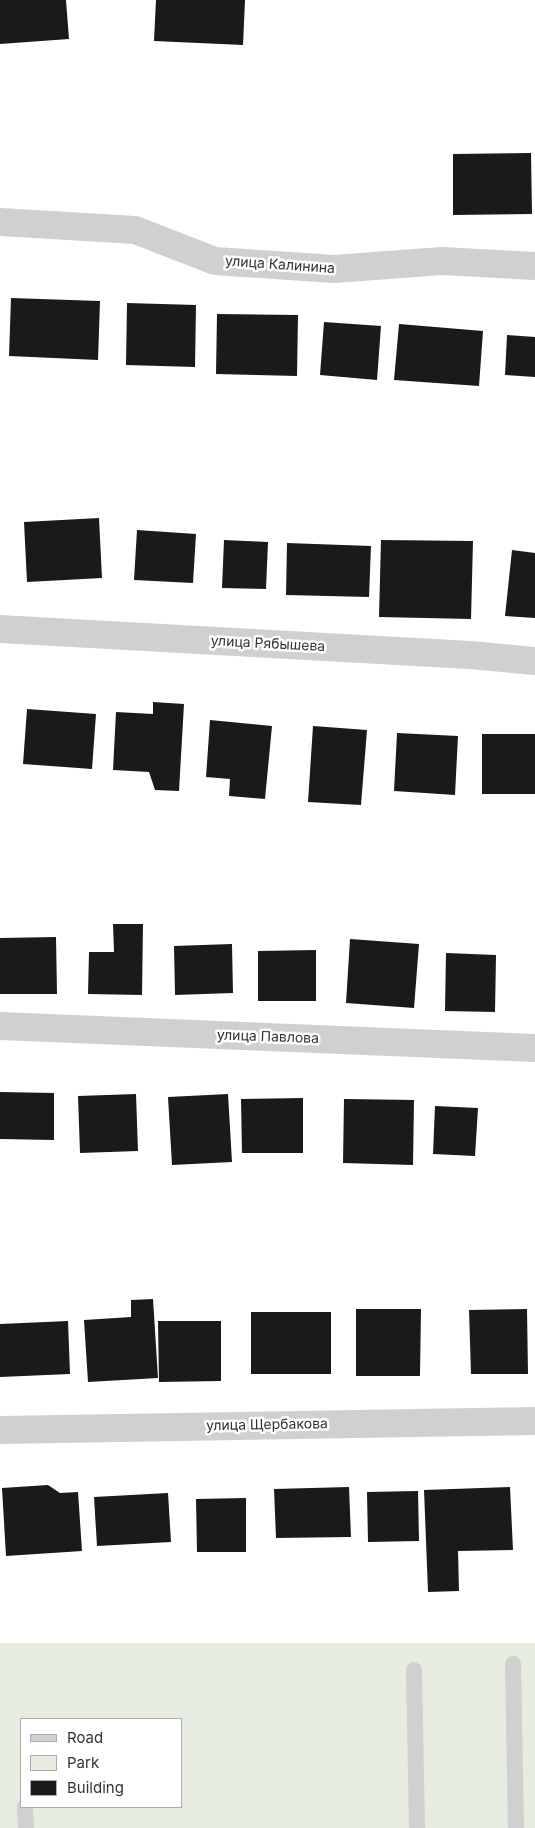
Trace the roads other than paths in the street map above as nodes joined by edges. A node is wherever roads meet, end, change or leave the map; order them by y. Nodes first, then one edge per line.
1 (0, 222) edge
2 (535, 266) edge
3 (0, 629) edge
4 (535, 661) edge
5 (0, 1026) edge
6 (535, 1048) edge
7 (535, 1420) edge
8 (0, 1430) edge
9 (513, 1664) dead end
10 (414, 1670) dead end
11 (25, 1808) edge
12 (26, 1828) edge
13 (417, 1828) edge
14 (516, 1828) edge

1 - 2 street, улица Калинина
3 - 4 street, улица Рябышева
5 - 6 street, улица Павлова
7 - 8 street, улица Щербакова
9 - 14 lane
10 - 13 lane
11 - 12 lane

